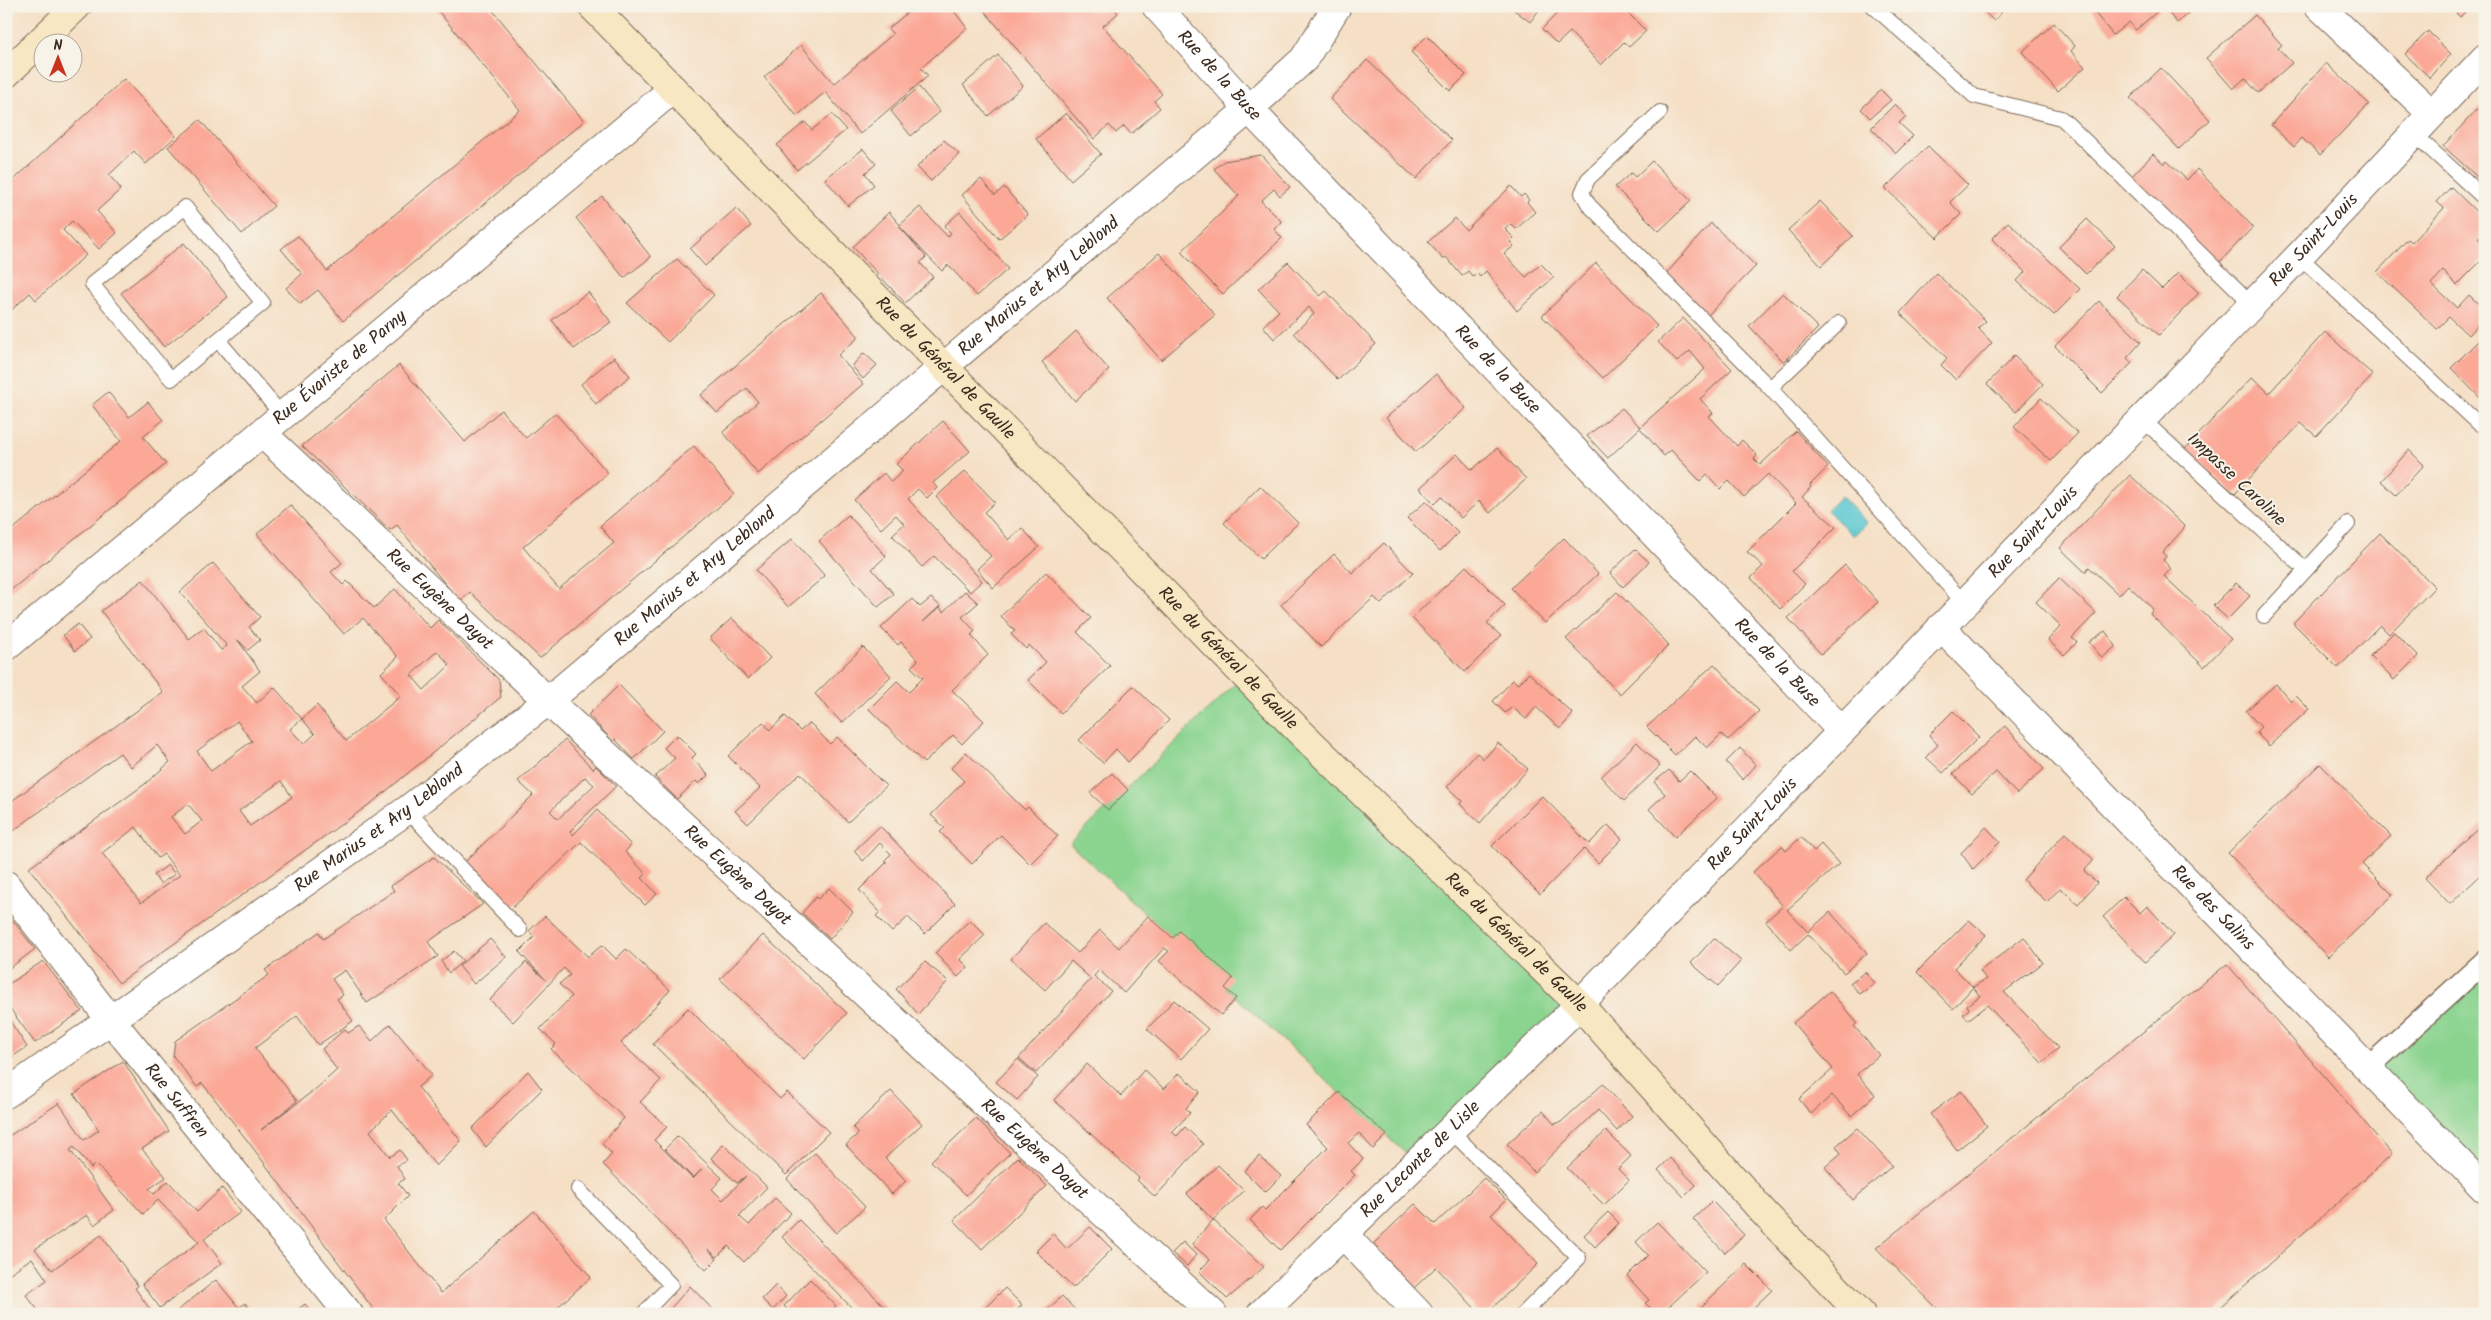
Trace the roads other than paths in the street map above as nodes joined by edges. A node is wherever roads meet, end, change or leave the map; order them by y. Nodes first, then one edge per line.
1 (77, 6) edge
2 (592, 6) edge
3 (1156, 6) edge
4 (1337, 6) edge
5 (1873, 6) edge
6 (2319, 6) edge
7 (2485, 58) edge
8 (6, 74) edge
9 (673, 89) junction
10 (1249, 109) junction
11 (1660, 112) dead end
12 (2432, 114) junction
13 (2414, 134) junction
14 (2485, 199) edge
15 (2299, 256) junction
16 (2252, 304) junction
17 (1839, 323) dead end
18 (218, 340) junction
19 (944, 366) junction
20 (1770, 388) junction
21 (282, 415) junction
22 (2142, 419) junction
23 (2479, 424) dead end
24 (263, 434) junction
25 (2348, 524) dead end
26 (2306, 570) junction
27 (1964, 603) junction
28 (2264, 616) dead end
29 (1941, 627) junction
30 (6, 647) edge
31 (548, 701) junction
32 (1841, 730) junction
33 (406, 810) junction
34 (6, 885) edge
35 (520, 930) dead end
36 (2485, 961) edge
37 (1579, 1004) junction
38 (110, 1019) junction
39 (2369, 1068) junction
40 (6, 1094) edge
41 (1450, 1130) junction
42 (578, 1188) dead end
43 (2485, 1189) edge
44 (1343, 1234) junction
45 (349, 1314) edge
46 (643, 1314) edge
47 (1213, 1314) edge
48 (1261, 1314) edge
49 (1419, 1314) edge
50 (1523, 1314) edge
51 (1860, 1314) edge

1 - 8 main road
2 - 9 main road, Rue du Général de Gaulle
3 - 10 street, Rue de la Buse
4 - 10 street, Rue Marius et Ary Leblond
5 - 16 lane
6 - 12 street
7 - 12 street, Rue Saint-Louis
9 - 19 main road, Rue du Général de Gaulle
9 - 21 street, Rue Évariste de Parny
10 - 19 street, Rue Marius et Ary Leblond
10 - 32 street, Rue de la Buse
11 - 20 lane
12 - 13 street, Rue Saint-Louis
13 - 14 lane
13 - 15 street, Rue Saint-Louis
15 - 16 street, Rue Saint-Louis
15 - 23 lane
16 - 22 street, Rue Saint-Louis
17 - 20 lane
18 - 18 lane
18 - 21 lane
19 - 31 street, Rue Marius et Ary Leblond
19 - 37 main road, Rue du Général de Gaulle
20 - 27 lane
21 - 24 street, Rue Évariste de Parny
22 - 26 lane, Impasse Caroline
22 - 27 street, Rue Saint-Louis
24 - 30 street, Rue Évariste de Parny
24 - 31 street, Rue Eugène Dayot
25 - 26 lane
26 - 28 lane
27 - 29 street, Rue Saint-Louis
29 - 32 street, Rue Saint-Louis
29 - 39 street, Rue des Salins
31 - 33 street, Rue Marius et Ary Leblond
31 - 47 street, Rue Eugène Dayot
32 - 37 street, Rue Saint-Louis
33 - 35 lane
33 - 38 street, Rue Marius et Ary Leblond
34 - 38 street, Rue Suffren
36 - 39 street
37 - 41 street, Rue Leconte de Lisle
37 - 51 main road, Rue du Général de Gaulle
38 - 40 street, Rue Marius et Ary Leblond
38 - 45 street, Rue Suffren
39 - 43 street, Rue des Salins
41 - 44 street, Rue Leconte de Lisle
41 - 50 lane
42 - 46 lane
44 - 48 street, Rue Leconte de Lisle
44 - 49 street

